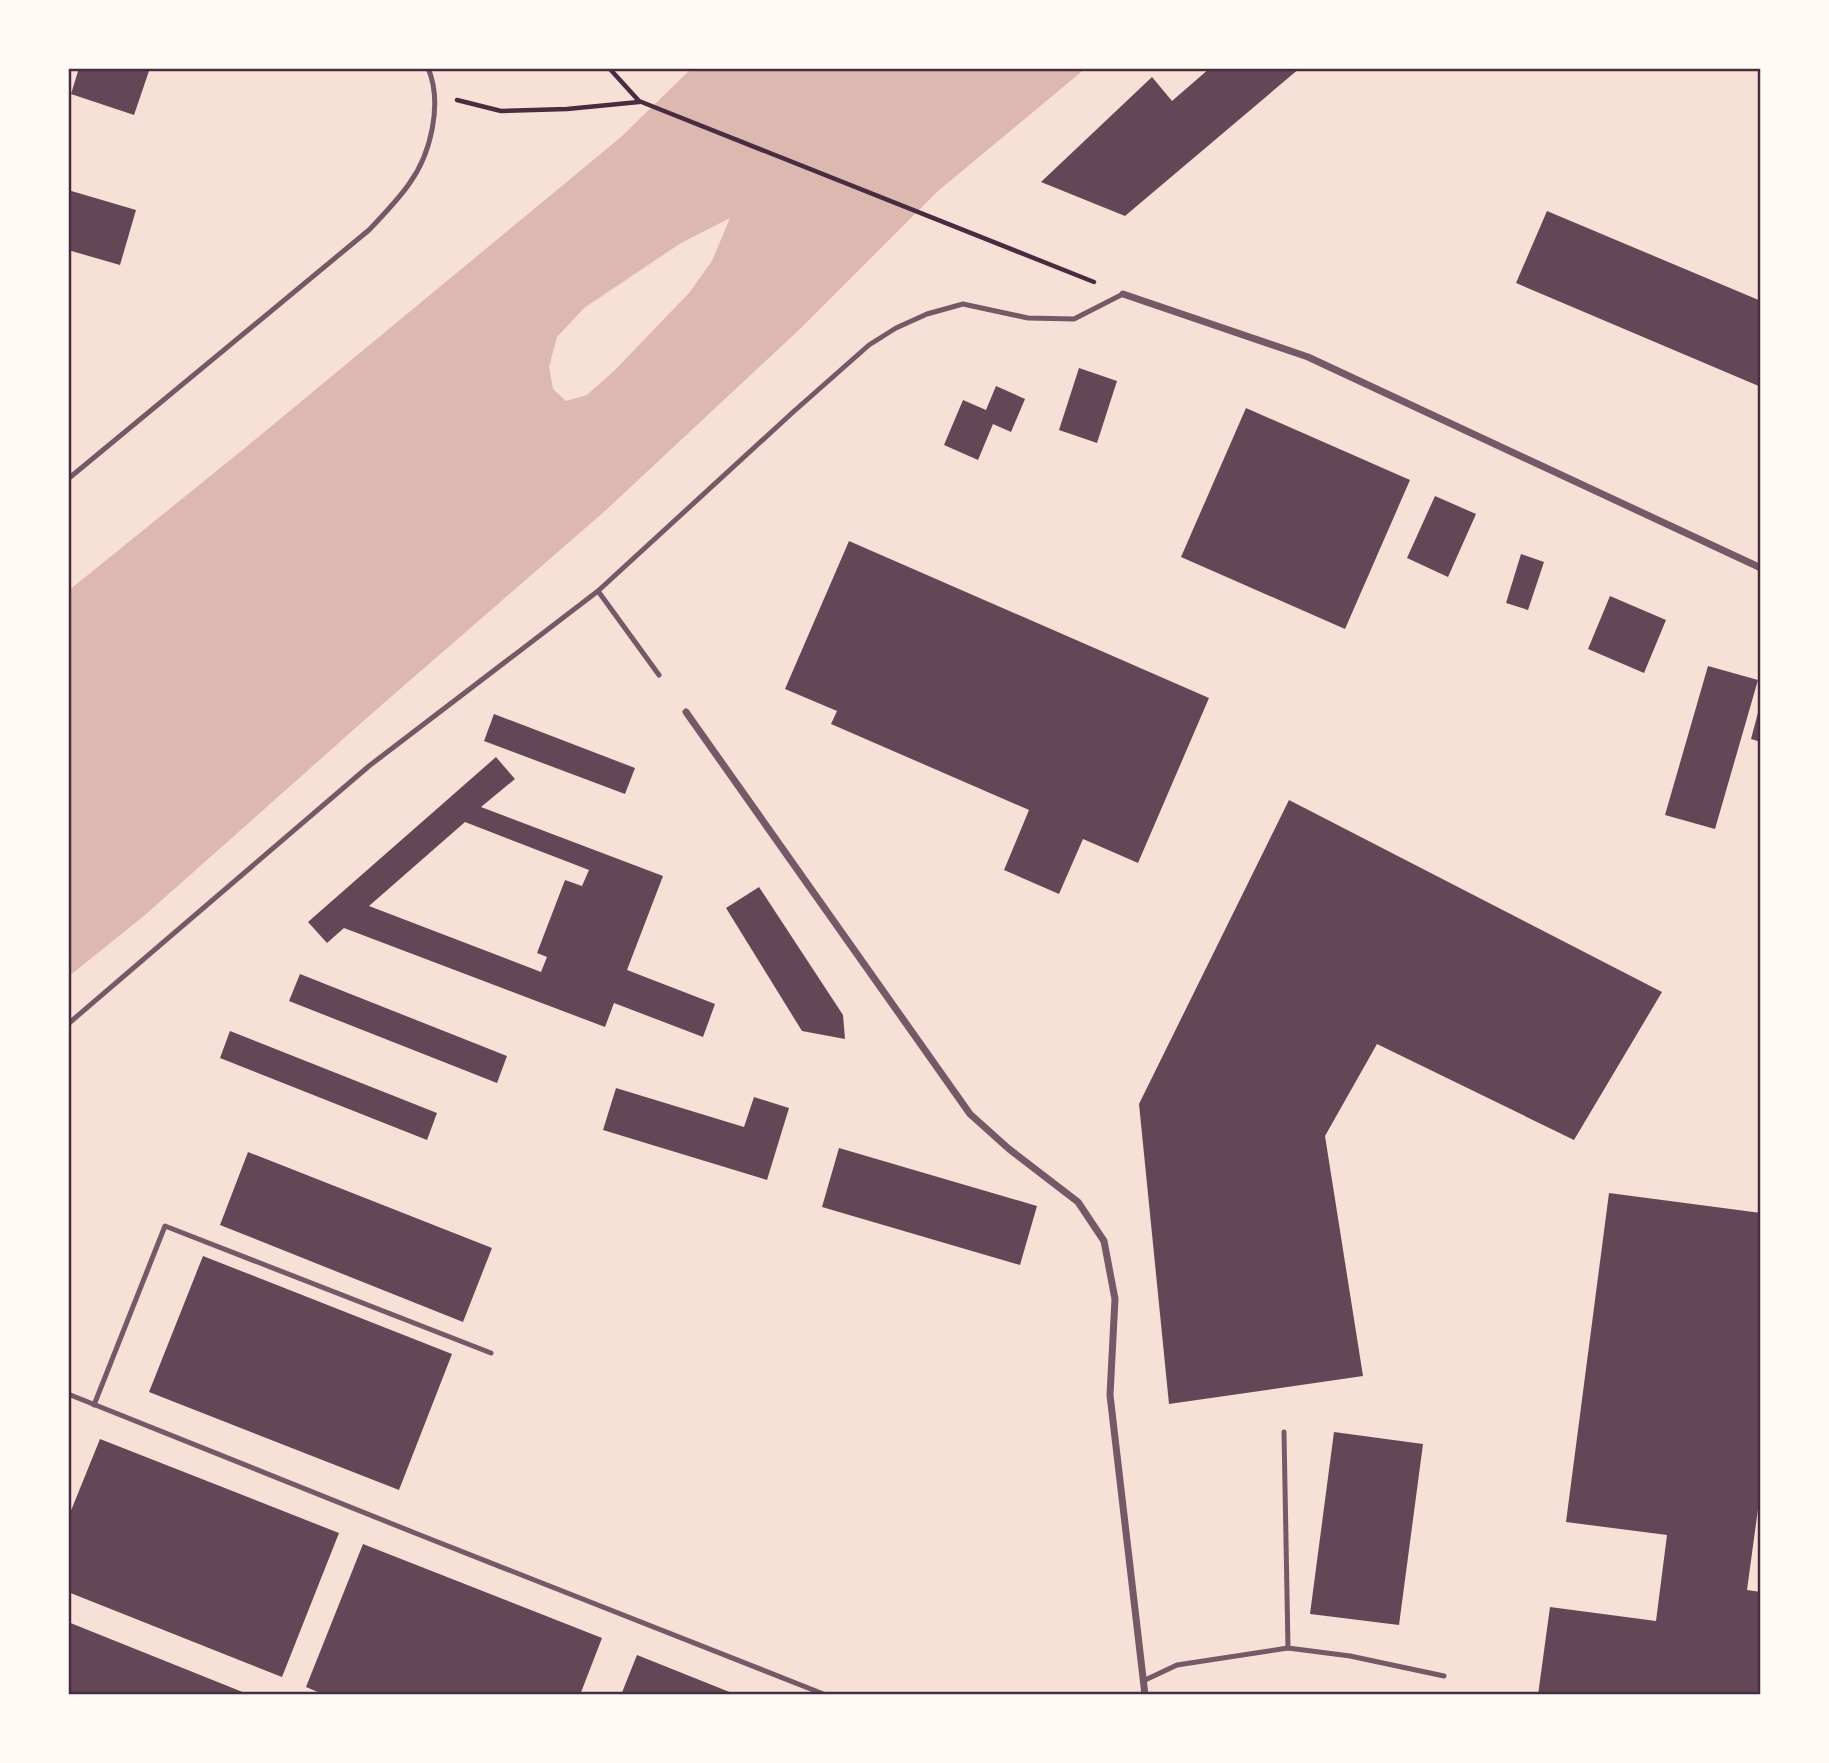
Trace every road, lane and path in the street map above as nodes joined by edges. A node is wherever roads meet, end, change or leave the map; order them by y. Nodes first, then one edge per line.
1 (428, 68) edge
2 (608, 68) edge
3 (433, 95) junction
4 (639, 102) junction
5 (1123, 294) junction
6 (68, 479) edge
7 (1761, 568) edge
8 (598, 591) junction
9 (659, 675) dead end
10 (686, 712) dead end
11 (68, 1024) edge
12 (491, 1353) dead end
13 (68, 1394) edge
14 (94, 1405) junction
15 (1284, 1432) dead end
16 (1288, 1648) junction
17 (1444, 1676) dead end
18 (1143, 1681) junction
19 (826, 1695) edge
20 (1146, 1695) edge

1 - 3 lane
2 - 4 path
3 - 4 path
3 - 6 lane
4 - 5 path
5 - 7 street
5 - 8 lane
8 - 9 lane
8 - 11 lane
10 - 18 street
12 - 14 lane
13 - 14 lane
14 - 19 lane
15 - 16 lane
16 - 17 lane
16 - 18 lane
18 - 20 street

